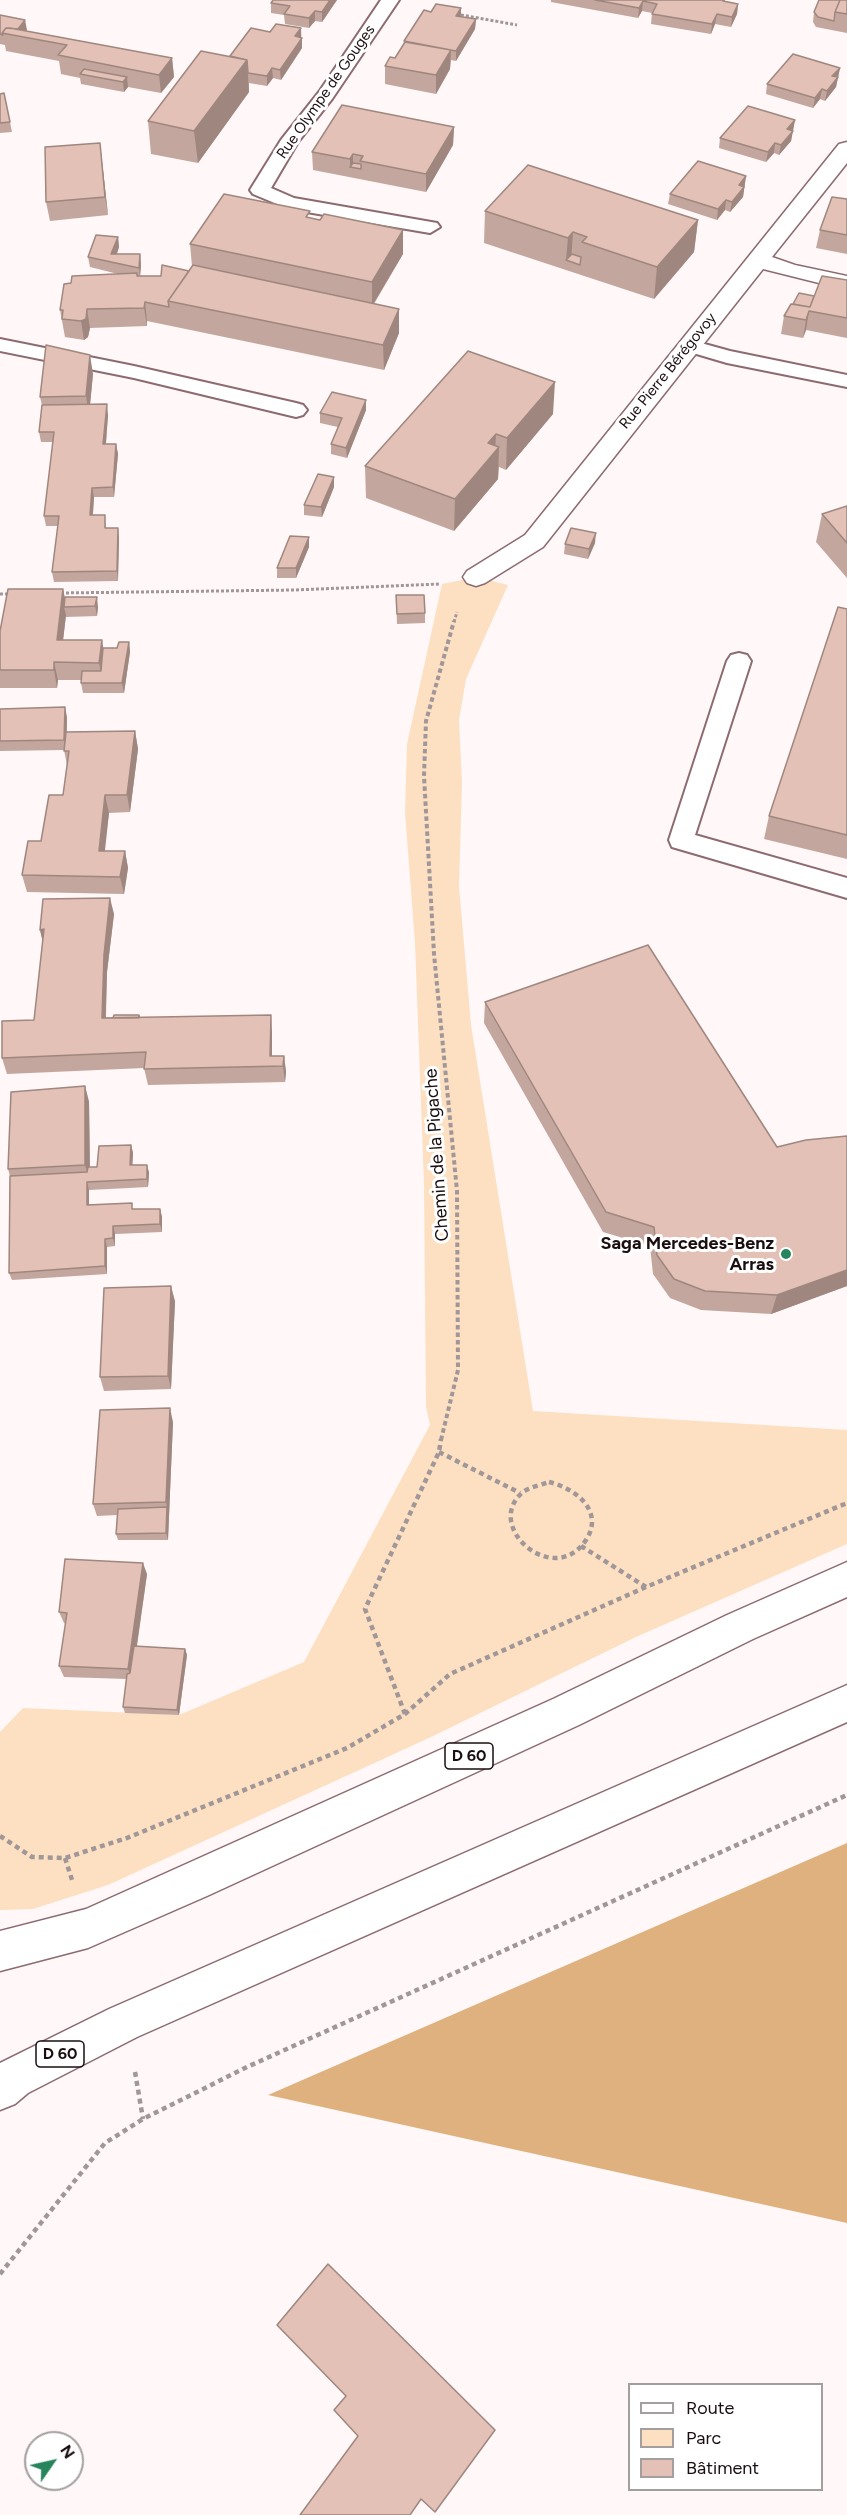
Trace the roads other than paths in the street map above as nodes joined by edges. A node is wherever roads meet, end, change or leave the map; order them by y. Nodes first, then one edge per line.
1 (388, 2) edge
2 (326, 95) junction
3 (349, 100) dead end
4 (847, 149) edge
5 (430, 227) dead end
6 (758, 260) junction
7 (847, 283) edge
8 (0, 345) edge
9 (690, 346) junction
10 (847, 381) edge
11 (296, 410) dead end
12 (476, 576) road end
13 (739, 661) dead end
14 (847, 888) edge
15 (847, 1579) edge
16 (847, 1703) edge
17 (0, 1951) edge
18 (0, 2089) edge

1 - 2 lane, Rue Olympe de Gouges
2 - 3 lane
2 - 5 lane, Rue Olympe de Gouges
4 - 6 main road, Rue Pierre Bérégovoy
6 - 7 main road
6 - 9 main road, Rue Pierre Bérégovoy
8 - 11 lane
9 - 10 lane
9 - 12 main road, Rue Pierre Bérégovoy
13 - 14 lane
15 - 17 main road, D 60
16 - 18 main road, D 60

